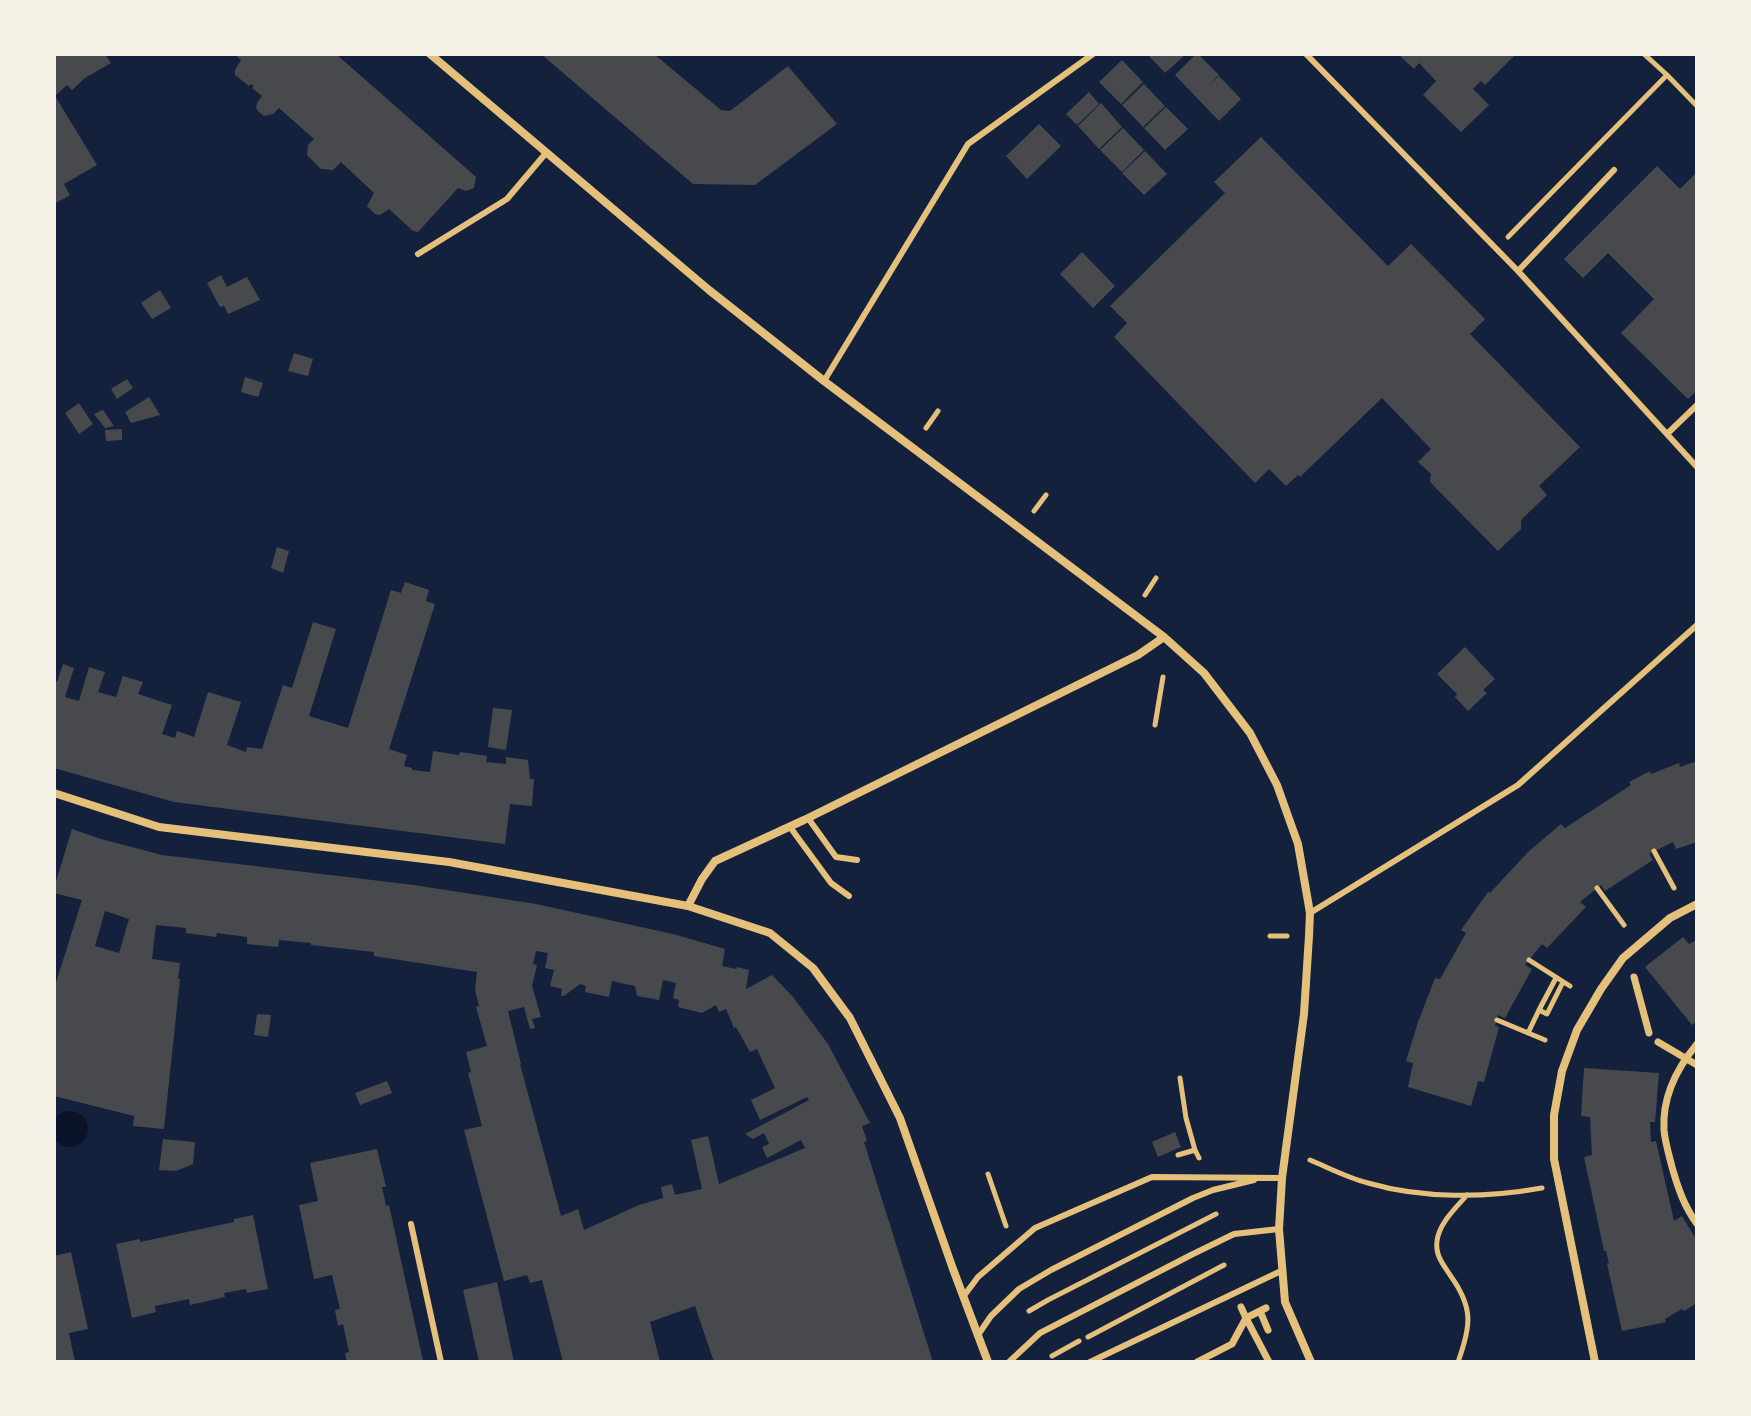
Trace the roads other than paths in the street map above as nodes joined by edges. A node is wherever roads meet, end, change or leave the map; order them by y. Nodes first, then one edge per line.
1 (430, 54) edge
2 (1093, 54) edge
3 (1306, 54) edge
4 (546, 153) junction
5 (1614, 170) dead end
6 (418, 254) dead end
7 (1518, 271) junction
8 (824, 381) junction
9 (1697, 405) edge
10 (1667, 434) junction
11 (1697, 467) edge
12 (1697, 625) edge
13 (1164, 637) junction
14 (54, 793) edge
15 (808, 818) junction
16 (790, 827) junction
17 (857, 860) dead end
18 (849, 896) dead end
19 (1697, 904) edge
20 (688, 906) junction
21 (1310, 913) junction
22 (1634, 977) dead end
23 (1649, 1033) dead end
24 (1658, 1042) dead end
25 (1697, 1044) edge
26 (1685, 1058) junction
27 (1697, 1065) edge
28 (1261, 1178) junction
29 (1282, 1178) junction
30 (411, 1224) dead end
31 (1697, 1224) edge
32 (1279, 1229) junction
33 (1281, 1271) junction
34 (963, 1297) junction
35 (1241, 1307) dead end
36 (1246, 1318) junction
37 (1268, 1330) dead end
38 (978, 1335) junction
39 (441, 1362) edge
40 (988, 1362) edge
41 (1009, 1362) edge
42 (1090, 1362) edge
43 (1197, 1362) edge
44 (1269, 1362) edge
45 (1311, 1362) edge
46 (1595, 1362) edge

1 - 4 street
2 - 8 lane
3 - 7 lane
4 - 6 lane
4 - 8 street
5 - 7 lane
7 - 10 lane
8 - 13 street
9 - 10 lane
10 - 11 lane
12 - 21 lane
13 - 15 street
13 - 21 street
14 - 20 street
15 - 16 street
15 - 17 lane
16 - 18 lane
16 - 20 street
19 - 46 street
20 - 34 street
21 - 29 street
22 - 23 street
24 - 26 street
25 - 26 street
26 - 27 street
26 - 31 street
28 - 29 lane
28 - 34 lane
28 - 38 lane
29 - 32 street
30 - 39 lane
32 - 33 street
32 - 41 lane
33 - 42 lane
33 - 45 street
34 - 38 street
35 - 36 street
36 - 37 street
36 - 43 street
36 - 44 street
38 - 40 street

